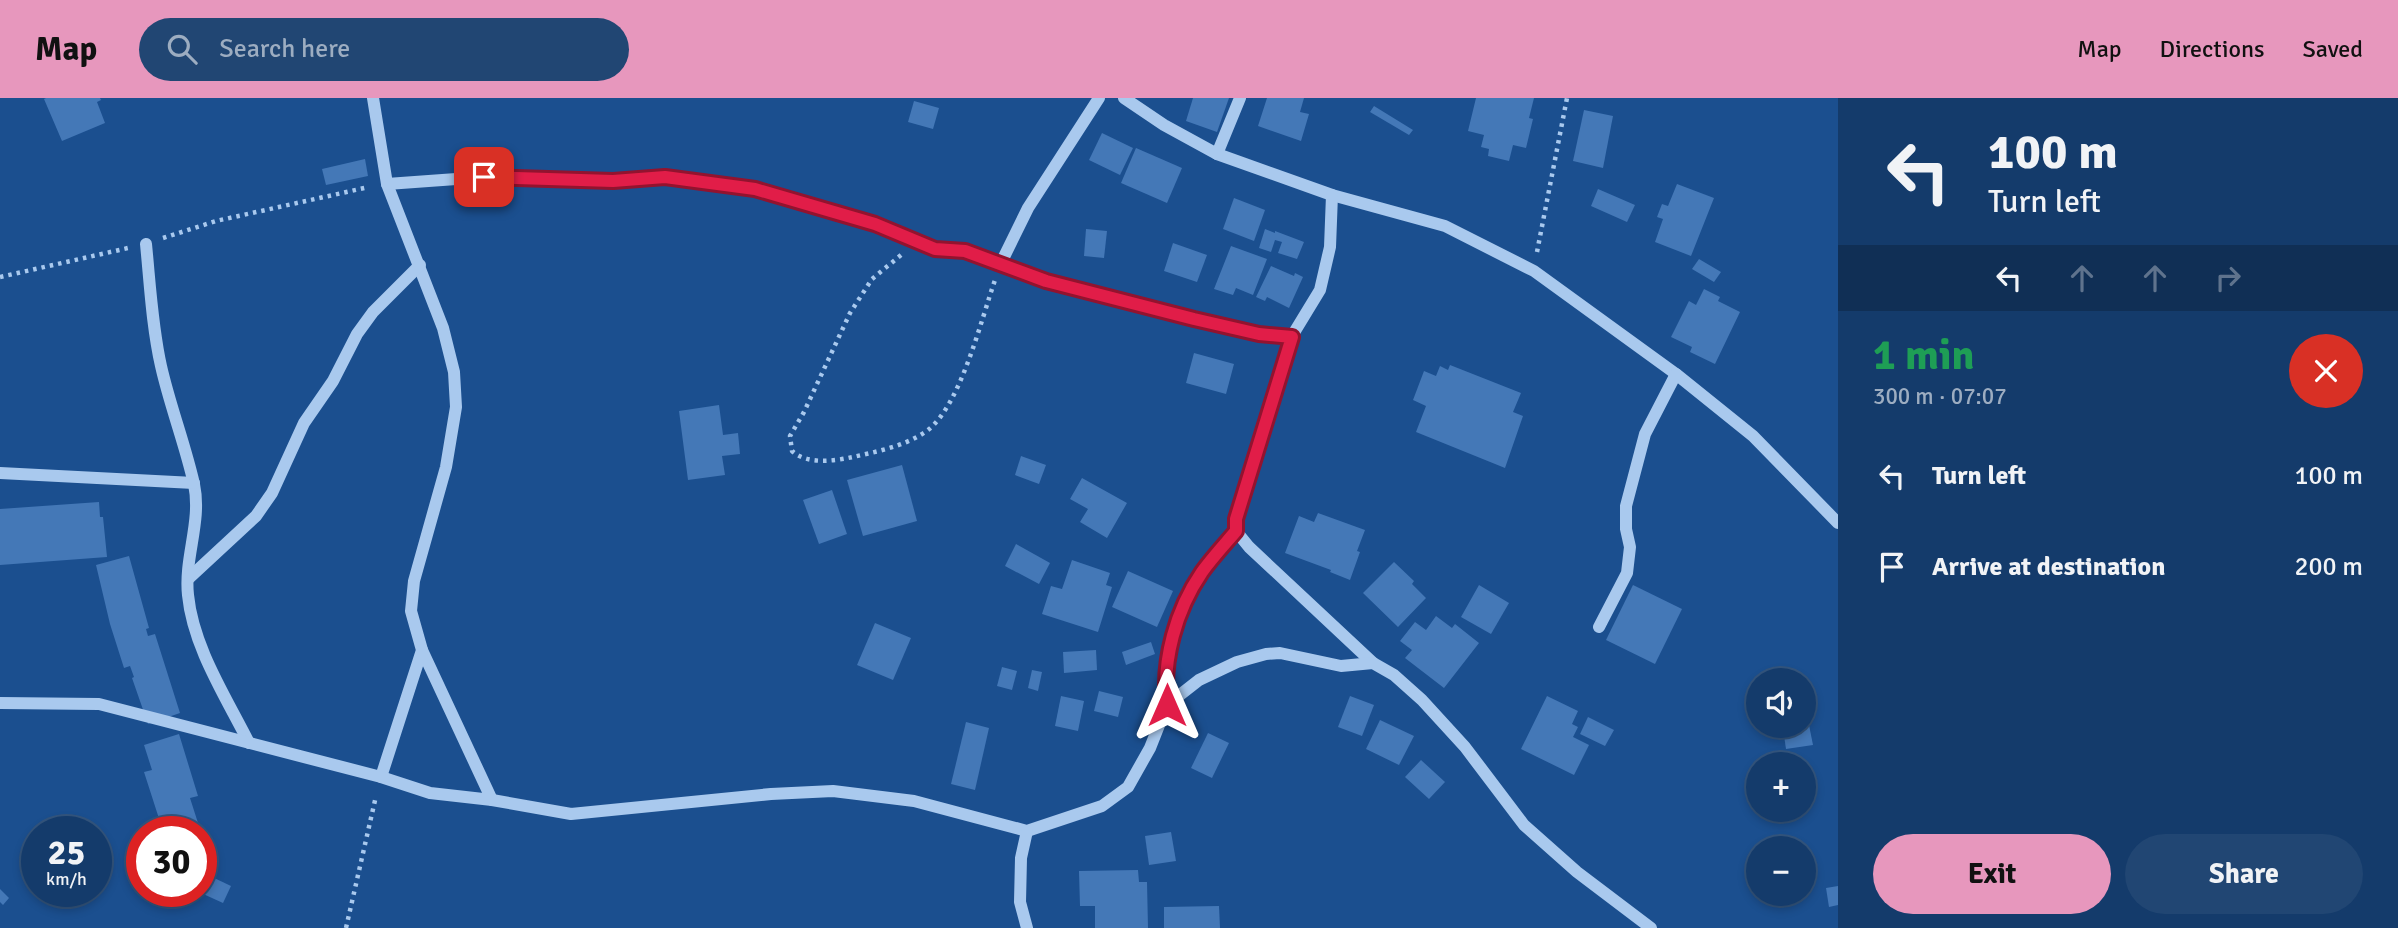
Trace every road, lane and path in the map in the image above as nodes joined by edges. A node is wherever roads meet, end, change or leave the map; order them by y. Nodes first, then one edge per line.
1 (373, 98) edge
2 (1099, 98) edge
3 (1124, 98) edge
4 (1240, 98) edge
5 (1567, 98) edge
6 (1217, 154) junction
7 (387, 184) junction
8 (1332, 195) junction
9 (146, 244) junction
10 (935, 249) junction
11 (1001, 263) junction
12 (420, 265) junction
13 (1534, 271) junction
14 (0, 277) edge
15 (1292, 337) junction
16 (1676, 374) junction
17 (0, 473) edge
18 (194, 483) junction
19 (1838, 523) edge
20 (1236, 531) junction
21 (188, 579) junction
22 (1599, 627) dead end
23 (422, 650) junction
24 (1373, 663) junction
25 (0, 703) edge
26 (1167, 705) junction
27 (249, 743) junction
28 (380, 777) junction
29 (492, 800) junction
30 (1027, 831) junction
31 (346, 928) edge
32 (1027, 928) edge
33 (1651, 928) edge

1 - 7 street
2 - 11 street
3 - 6 street
4 - 6 street
5 - 13 path
6 - 8 street
7 - 9 path
7 - 10 street
7 - 12 street
8 - 13 street
8 - 15 street
9 - 14 path
9 - 18 street
10 - 11 street
10 - 11 path
11 - 15 street
12 - 21 street
12 - 23 street
13 - 16 street
15 - 20 street
16 - 19 street
16 - 22 street
17 - 18 street
18 - 21 street
20 - 24 street
20 - 26 street
21 - 27 street
23 - 28 street
23 - 29 street
24 - 26 street
24 - 33 street
25 - 27 street
26 - 30 street
27 - 28 street
28 - 29 street
28 - 31 path
29 - 30 street
30 - 32 street

